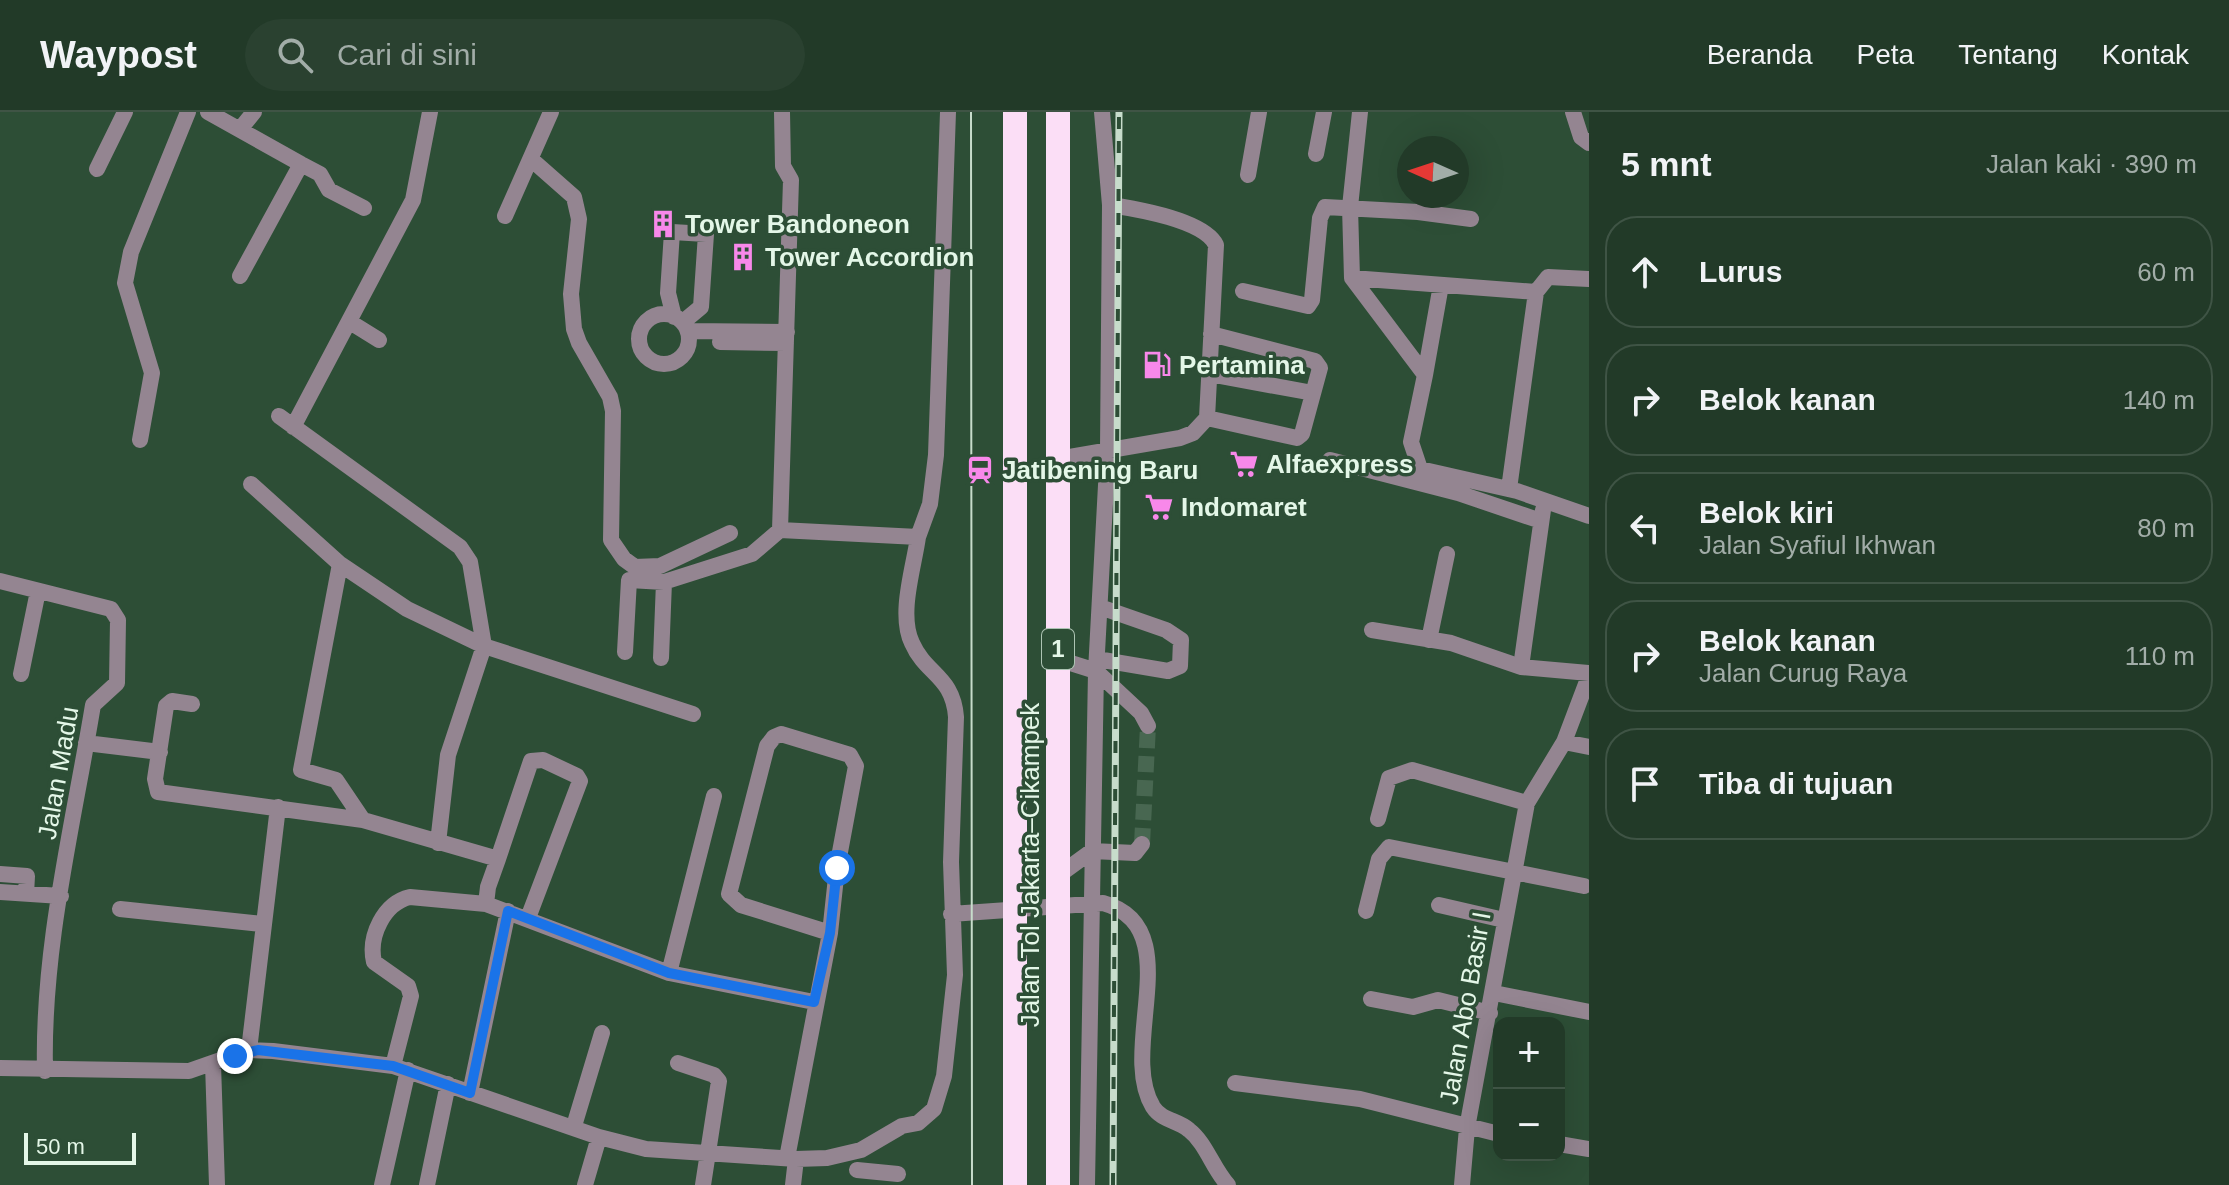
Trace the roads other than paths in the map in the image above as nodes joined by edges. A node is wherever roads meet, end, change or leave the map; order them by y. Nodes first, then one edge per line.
1 (125, 112) edge
2 (188, 112) edge
3 (208, 112) edge
4 (254, 112) edge
5 (430, 112) edge
6 (551, 112) edge
7 (782, 112) edge
8 (948, 112) edge
9 (1015, 112) edge
10 (1058, 112) edge
11 (1102, 112) edge
12 (1259, 112) edge
13 (1324, 112) edge
14 (1360, 112) edge
15 (1573, 112) edge
16 (241, 128) junction
17 (1589, 143) edge
18 (1316, 154) dead end
19 (532, 160) junction
20 (301, 164) junction
21 (97, 169) dead end
22 (1248, 175) dead end
23 (1110, 205) junction
24 (1350, 207) junction
25 (364, 208) dead end
26 (505, 216) dead end
27 (1471, 219) dead end
28 (240, 276) dead end
29 (1352, 278) junction
30 (1589, 279) edge
31 (1441, 285) junction
32 (1243, 291) dead end
33 (1536, 292) junction
34 (350, 322) junction
35 (684, 328) junction
36 (1211, 334) junction
37 (787, 338) junction
38 (379, 340) dead end
39 (1209, 374) junction
40 (1425, 375) junction
41 (1313, 393) junction
42 (279, 416) dead end
43 (1207, 418) junction
44 (293, 427) junction
45 (140, 440) dead end
46 (1108, 448) junction
47 (1058, 459) junction
48 (1330, 460) dead end
49 (251, 484) dead end
50 (1509, 489) junction
51 (1544, 500) junction
52 (1589, 516) edge
53 (1541, 521) junction
54 (780, 530) junction
55 (730, 533) dead end
56 (918, 537) junction
57 (1447, 554) dead end
58 (340, 564) junction
59 (0, 581) edge
60 (664, 582) junction
61 (38, 591) junction
62 (1100, 607) junction
63 (1372, 630) dead end
64 (1429, 640) junction
65 (484, 646) junction
66 (625, 652) dead end
67 (661, 658) dead end
68 (1058, 659) junction
69 (1096, 665) junction
70 (1521, 667) junction
71 (21, 674) dead end
72 (1589, 675) edge
73 (192, 704) dead end
74 (693, 714) dead end
75 (1148, 726) tunnel mouth
76 (1564, 742) junction
77 (86, 743) junction
78 (1589, 747) edge
79 (160, 752) junction
80 (714, 796) dead end
81 (1527, 803) junction
82 (278, 807) junction
83 (1378, 819) dead end
84 (363, 820) junction
85 (438, 843) junction
86 (1142, 844) dead end
87 (1092, 851) junction
88 (498, 859) junction
89 (1515, 873) junction
90 (0, 874) edge
91 (1059, 875) junction
92 (1584, 886) dead end
93 (0, 892) edge
94 (26, 894) junction
95 (61, 896) junction
96 (486, 904) junction
97 (1439, 905) dead end
98 (120, 909) dead end
99 (508, 911) junction
100 (1366, 911) dead end
101 (951, 914) junction
102 (528, 918) junction
103 (1504, 920) junction
104 (262, 924) junction
105 (830, 933) junction
106 (669, 973) junction
107 (1494, 993) junction
108 (1371, 999) dead end
109 (814, 1002) junction
110 (1589, 1012) edge
111 (1490, 1013) junction
112 (602, 1033) dead end
113 (249, 1050) junction
114 (678, 1063) dead end
115 (213, 1064) junction
116 (0, 1068) edge
117 (400, 1068) junction
118 (45, 1071) junction
119 (1235, 1083) dead end
120 (448, 1084) junction
121 (470, 1093) junction
122 (574, 1126) junction
123 (1467, 1128) junction
124 (1493, 1133) edge
125 (599, 1137) junction
126 (1565, 1145) edge
127 (1589, 1149) edge
128 (861, 1150) junction
129 (707, 1153) junction
130 (791, 1158) junction
131 (898, 1174) dead end
132 (856, 1178) edge
133 (217, 1185) edge
134 (382, 1185) edge
135 (427, 1185) edge
136 (585, 1185) edge
137 (703, 1185) edge
138 (793, 1185) edge
139 (1015, 1185) edge
140 (1058, 1185) edge
141 (1087, 1185) edge
142 (1228, 1185) edge
143 (1462, 1185) edge

1 - 21 street
2 - 45 street
3 - 16 street
4 - 16 street
5 - 34 street
6 - 19 street
7 - 37 street
8 - 56 street
9 - 139 highway, Jalan Tol Jakarta–Cikampek / 1
10 - 47 highway, Jalan Tol Jakarta–Cikampek / 1
11 - 23 street
12 - 22 street
13 - 18 street
14 - 24 street
15 - 17 street
16 - 20 street
19 - 26 street
19 - 55 street
20 - 25 street
20 - 28 street
23 - 36 street
23 - 46 street
24 - 27 street
24 - 29 street
24 - 32 street
29 - 31 street
29 - 40 street
30 - 33 street
31 - 33 street
31 - 40 street
33 - 50 street
34 - 38 street
34 - 44 street
35 - 35 street
35 - 37 street
36 - 39 street
36 - 41 street
37 - 54 street
39 - 41 street
39 - 43 street
40 - 50 street
41 - 43 street
42 - 44 street
43 - 46 street
44 - 65 street
46 - 47 street
46 - 62 street
47 - 68 highway, Jalan Tol Jakarta–Cikampek / 1
48 - 53 street
49 - 58 street
50 - 51 street
51 - 52 street
51 - 53 street
53 - 70 street
54 - 56 street
54 - 60 street
56 - 101 street
57 - 64 street
58 - 65 street
58 - 84 street
59 - 61 street, Jalan Madu
60 - 66 street
60 - 67 street
61 - 71 street
61 - 77 street, Jalan Madu
62 - 69 street
62 - 69 street
63 - 64 street
64 - 70 street
65 - 74 street
65 - 85 street
68 - 69 street
68 - 91 highway, Jalan Tol Jakarta–Cikampek / 1
69 - 75 street
69 - 87 street
70 - 72 street
72 - 76 street, Jalan Abo Basir I
73 - 79 street
76 - 78 street
76 - 81 street, Jalan Abo Basir I
77 - 79 street
77 - 95 street, Jalan Madu
79 - 82 street
80 - 106 street
81 - 83 street
81 - 89 street, Jalan Abo Basir I
82 - 84 street
82 - 104 street
84 - 85 street
85 - 88 street
86 - 87 street
87 - 91 street
87 - 141 street
88 - 96 street
88 - 102 street
89 - 92 street
89 - 100 street
89 - 103 street, Jalan Abo Basir I
90 - 94 street
91 - 140 highway, Jalan Tol Jakarta–Cikampek / 1
93 - 94 street
94 - 95 street
95 - 118 street, Jalan Madu
96 - 99 street
96 - 117 street
97 - 103 street
98 - 104 street
99 - 102 street
99 - 121 street
101 - 128 street
101 - 142 street
102 - 106 street
103 - 107 street, Jalan Abo Basir I
104 - 113 street
105 - 105 street
105 - 109 street
106 - 109 street
107 - 110 street
107 - 111 street, Jalan Abo Basir I
108 - 111 street
109 - 130 street
111 - 123 street, Jalan Abo Basir I
112 - 122 street
113 - 115 street
113 - 117 street
114 - 129 street
115 - 118 street
115 - 133 street
116 - 118 street
117 - 120 street
117 - 134 street
119 - 123 street, Jalan Abo Basir I
120 - 121 street
120 - 135 street
121 - 122 street
122 - 125 street
123 - 124 street
123 - 143 street
125 - 129 street
125 - 136 street
126 - 127 street
128 - 130 street
128 - 132 street
129 - 130 street
129 - 137 street
130 - 138 street
131 - 132 street

